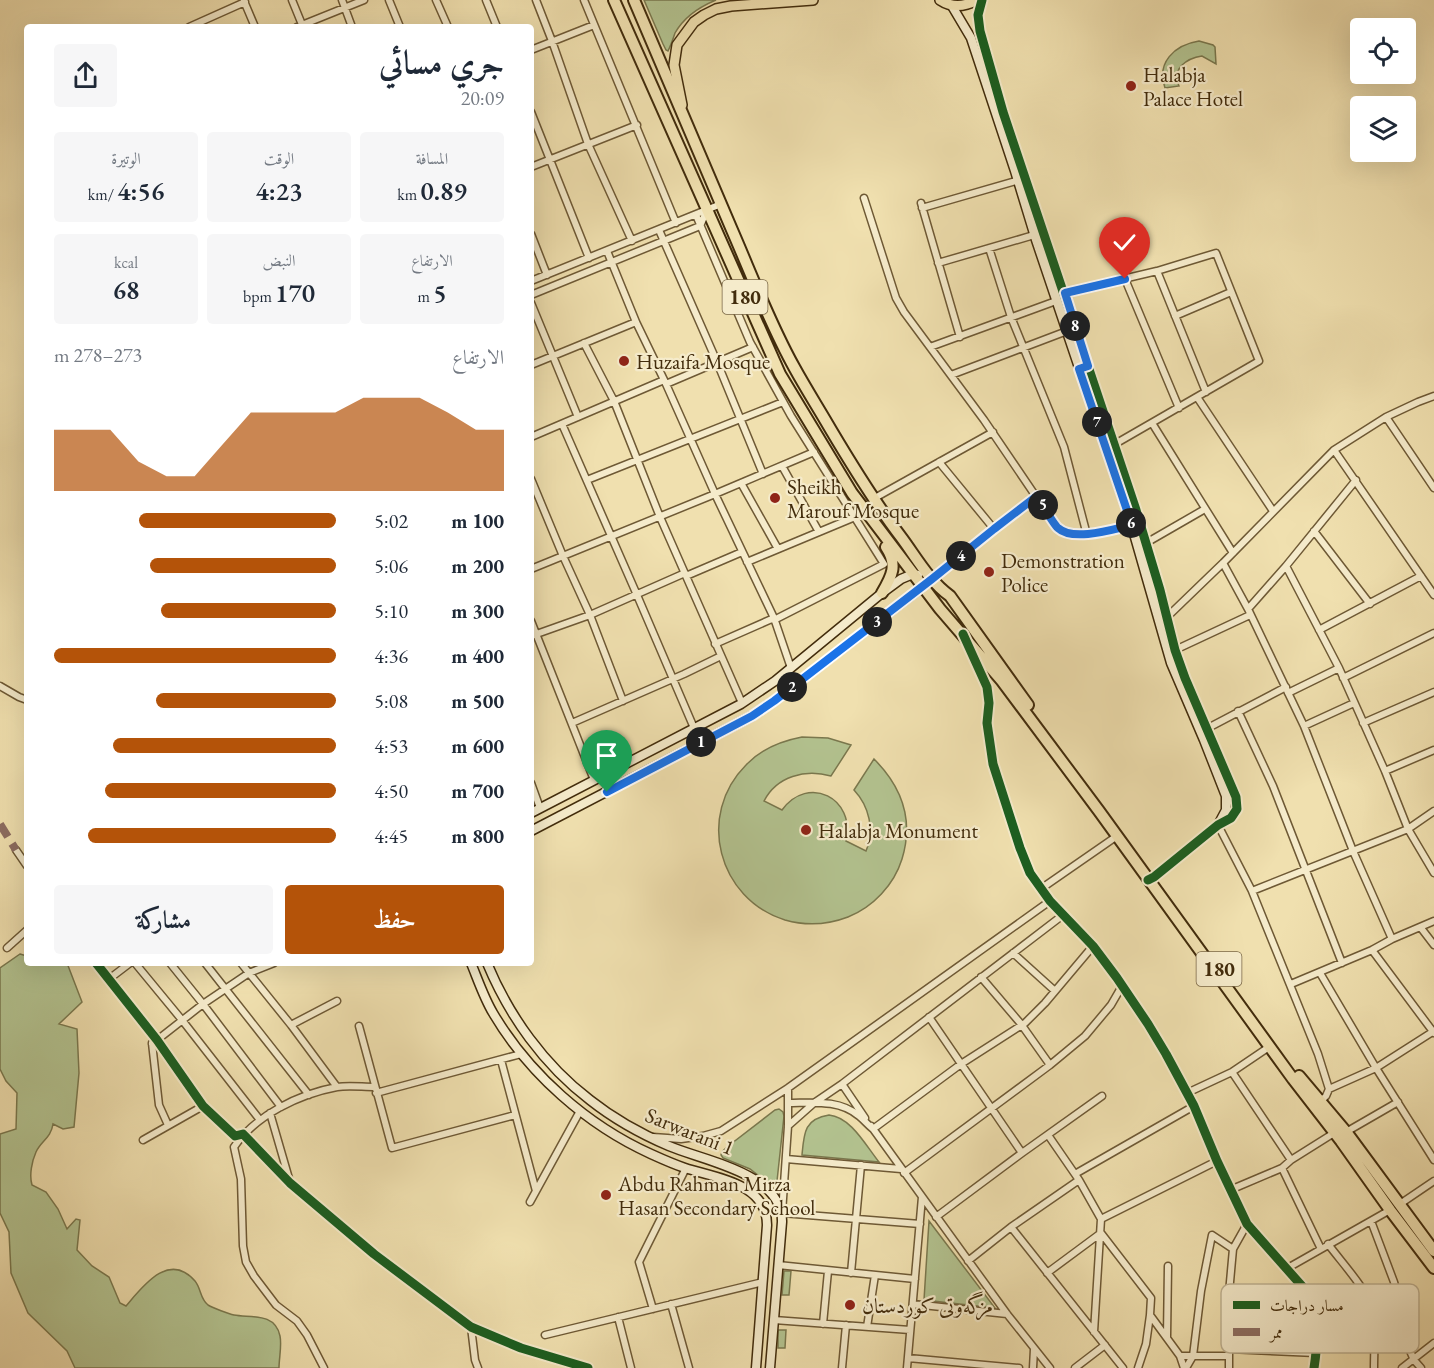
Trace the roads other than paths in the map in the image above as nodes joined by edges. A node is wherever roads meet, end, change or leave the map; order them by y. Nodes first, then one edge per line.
1 (292, 0) edge
2 (342, 0) edge
3 (364, 0) edge
4 (389, 0) edge
5 (436, 0) edge
6 (486, 0) edge
7 (536, 0) edge
8 (584, 0) edge
9 (614, 0) edge
10 (634, 0) edge
11 (813, 0) edge
12 (940, 0) edge
13 (979, 0) edge
14 (244, 1) edge
15 (952, 6) junction
16 (345, 8) junction
17 (204, 24) edge
18 (254, 24) edge
19 (300, 24) edge
20 (306, 24) edge
21 (351, 24) edge
22 (399, 24) edge
23 (447, 24) edge
24 (496, 24) edge
25 (594, 25) junction
26 (552, 41) junction
27 (534, 49) edge
28 (684, 113) junction
29 (1000, 113) junction
30 (534, 120) edge
31 (637, 125) junction
32 (588, 144) junction
33 (549, 159) junction
34 (534, 166) edge
35 (1022, 179) junction
36 (864, 198) dead end
37 (721, 204) junction
38 (707, 210) junction
39 (696, 215) junction
40 (676, 222) junction
41 (700, 226) junction
42 (659, 230) junction
43 (1034, 235) junction
44 (632, 240) junction
45 (534, 241) edge
46 (664, 241) junction
47 (989, 248) junction
48 (607, 251) junction
49 (589, 258) junction
50 (611, 262) junction
51 (938, 263) junction
52 (1156, 271) junction
53 (548, 275) junction
54 (1125, 279) junction
55 (534, 280) edge
56 (1232, 292) junction
57 (1065, 293) junction
58 (534, 294) edge
59 (1056, 301) junction
60 (534, 310) edge
61 (1174, 316) junction
62 (1011, 317) junction
63 (636, 322) junction
64 (1067, 331) junction
65 (960, 337) junction
66 (584, 343) junction
67 (753, 347) junction
68 (930, 347) junction
69 (1024, 348) junction
70 (553, 356) junction
71 (717, 362) junction
72 (534, 364) edge
73 (1084, 367) junction
74 (951, 375) junction
75 (665, 382) junction
76 (1206, 392) junction
77 (1434, 396) edge
78 (1197, 397) junction
79 (614, 401) junction
80 (783, 402) junction
81 (1179, 408) junction
82 (578, 417) junction
83 (1386, 417) junction
84 (741, 419) junction
85 (1152, 423) junction
86 (562, 424) junction
87 (993, 432) junction
88 (534, 436) edge
89 (690, 438) junction
90 (1115, 444) junction
91 (1334, 450) junction
92 (814, 452) junction
93 (638, 460) junction
94 (939, 462) junction
95 (782, 466) junction
96 (763, 474) junction
97 (587, 480) junction
98 (1356, 480) junction
99 (741, 483) junction
100 (1434, 488) edge
101 (534, 490) edge
102 (715, 495) junction
103 (1037, 496) junction
104 (873, 499) junction
105 (860, 504) junction
106 (1204, 509) junction
107 (1273, 512) junction
108 (660, 517) junction
109 (855, 517) junction
110 (1132, 525) junction
111 (994, 529) junction
112 (1314, 531) junction
113 (819, 532) junction
114 (1087, 534) junction
115 (612, 536) junction
116 (1146, 543) junction
117 (778, 549) junction
118 (742, 552) junction
119 (1233, 553) junction
120 (563, 556) junction
121 (747, 562) junction
122 (1223, 563) junction
123 (1286, 566) junction
124 (534, 568) edge
125 (913, 574) junction
126 (685, 575) junction
127 (1421, 576) junction
128 (935, 577) junction
129 (922, 587) junction
130 (1156, 592) junction
131 (882, 593) junction
132 (1434, 594) edge
133 (638, 595) junction
134 (1370, 604) junction
135 (1249, 612) junction
136 (590, 615) junction
137 (1166, 618) junction
138 (774, 619) junction
139 (1319, 630) junction
140 (1434, 633) edge
141 (963, 634) junction
142 (534, 635) edge
143 (715, 644) junction
144 (1175, 650) junction
145 (721, 656) junction
146 (791, 668) junction
147 (1339, 668) junction
148 (1343, 678) junction
149 (673, 679) junction
150 (0, 686) edge
151 (1287, 690) junction
152 (1434, 692) edge
153 (24, 699) edge
154 (623, 701) junction
155 (742, 703) junction
156 (1354, 703) junction
157 (1238, 711) junction
158 (572, 723) junction
159 (1363, 723) junction
160 (1304, 726) junction
161 (694, 728) junction
162 (1208, 728) junction
163 (673, 739) junction
164 (1434, 750) edge
165 (680, 754) junction
166 (1385, 771) junction
167 (594, 780) junction
168 (534, 791) edge
169 (540, 808) junction
170 (534, 811) edge
171 (1434, 811) edge
172 (1218, 825) junction
173 (1408, 828) junction
174 (534, 829) edge
175 (1115, 830) junction
176 (16, 850) dead end
177 (1353, 851) junction
178 (24, 860) edge
179 (1306, 870) junction
180 (1434, 873) edge
181 (1151, 878) junction
182 (1042, 888) junction
183 (1252, 891) junction
184 (1050, 900) junction
185 (1063, 915) junction
186 (1434, 921) edge
187 (1421, 927) junction
188 (24, 933) edge
189 (1392, 939) junction
190 (1434, 945) edge
191 (1093, 946) junction
192 (7, 948) dead end
193 (1372, 951) junction
194 (1013, 953) junction
195 (1342, 963) junction
196 (98, 966) edge
197 (126, 966) edge
198 (137, 966) edge
199 (172, 966) edge
200 (207, 966) edge
201 (243, 966) edge
202 (266, 966) edge
203 (472, 966) edge
204 (487, 966) edge
205 (1320, 972) junction
206 (249, 973) junction
207 (981, 977) junction
208 (109, 979) junction
209 (1291, 984) junction
210 (1122, 986) junction
211 (226, 989) junction
212 (1054, 991) junction
213 (337, 1001) dead end
214 (203, 1004) junction
215 (929, 1017) junction
216 (182, 1020) junction
217 (1021, 1024) junction
218 (291, 1025) junction
219 (359, 1026) dead end
220 (1434, 1032) edge
221 (155, 1042) junction
222 (1269, 1047) junction
223 (521, 1054) junction
224 (501, 1060) junction
225 (961, 1064) junction
226 (1050, 1065) junction
227 (1376, 1068) junction
228 (1232, 1072) junction
229 (564, 1078) junction
230 (842, 1084) junction
231 (338, 1087) junction
232 (788, 1088) junction
233 (555, 1089) junction
234 (1329, 1089) junction
235 (375, 1090) junction
236 (1187, 1093) junction
237 (309, 1095) junction
238 (1102, 1096) dead end
239 (1398, 1102) junction
240 (788, 1103) junction
241 (814, 1103) junction
242 (1318, 1105) junction
243 (203, 1106) junction
244 (1194, 1106) junction
245 (280, 1107) junction
246 (991, 1108) junction
247 (580, 1111) junction
248 (270, 1113) junction
249 (515, 1115) junction
250 (260, 1120) junction
251 (168, 1125) junction
252 (788, 1126) junction
253 (873, 1129) junction
254 (1346, 1132) junction
255 (1334, 1133) junction
256 (243, 1134) junction
257 (1048, 1135) junction
258 (650, 1137) junction
259 (143, 1140) dead end
260 (1022, 1153) junction
261 (786, 1158) junction
262 (1291, 1160) junction
263 (1434, 1160) edge
264 (1216, 1161) junction
265 (861, 1165) junction
266 (686, 1168) junction
267 (1282, 1168) junction
268 (902, 1171) junction
269 (1077, 1177) junction
270 (1434, 1181) edge
271 (290, 1183) junction
272 (1230, 1190) junction
273 (536, 1191) junction
274 (922, 1197) junction
275 (530, 1202) dead end
276 (1400, 1204) junction
277 (1390, 1210) junction
278 (782, 1213) junction
279 (936, 1216) junction
280 (857, 1219) junction
281 (1101, 1219) junction
282 (1371, 1221) junction
283 (920, 1224) junction
284 (1247, 1224) junction
285 (1011, 1227) junction
286 (1101, 1233) junction
287 (1329, 1244) junction
288 (1321, 1248) junction
289 (1233, 1249) junction
290 (1434, 1251) edge
291 (968, 1261) junction
292 (778, 1265) junction
293 (1168, 1266) dead end
294 (1434, 1268) edge
295 (1286, 1269) junction
296 (828, 1271) junction
297 (851, 1273) junction
298 (1047, 1273) junction
299 (875, 1275) junction
300 (915, 1279) junction
301 (763, 1282) junction
302 (1230, 1284) edge
303 (1300, 1284) edge
304 (1358, 1284) edge
305 (1394, 1284) edge
306 (671, 1304) junction
307 (913, 1304) junction
308 (652, 1309) junction
309 (1007, 1314) junction
310 (1150, 1315) junction
311 (618, 1317) junction
312 (774, 1320) junction
313 (823, 1324) junction
314 (846, 1325) junction
315 (471, 1327) junction
316 (867, 1327) junction
317 (910, 1330) junction
318 (1094, 1332) junction
319 (545, 1335) dead end
320 (1167, 1338) junction
321 (1434, 1343) edge
322 (1105, 1345) junction
323 (1034, 1349) junction
324 (757, 1351) junction
325 (771, 1353) junction
326 (1229, 1353) junction
327 (1316, 1353) joint
328 (1373, 1353) edge
329 (1411, 1353) edge
330 (1180, 1356) junction
331 (1193, 1356) junction
332 (908, 1358) junction
333 (1414, 1360) junction
334 (324, 1368) edge
335 (478, 1368) edge
336 (588, 1368) edge
337 (631, 1368) edge
338 (689, 1368) edge
339 (756, 1368) edge
340 (770, 1368) edge
341 (842, 1368) edge
342 (907, 1368) edge
343 (1019, 1368) edge
344 (1033, 1368) edge
345 (1050, 1368) edge
346 (1075, 1368) edge
347 (1123, 1368) edge
348 (1138, 1368) edge
349 (1185, 1368) edge
350 (1228, 1368) edge
351 (1314, 1368) edge
352 (1374, 1368) edge
353 (1402, 1368) edge
354 (1421, 1368) edge

1 - 19 street
2 - 16 street
3 - 16 street
4 - 22 street
5 - 23 street
6 - 24 street
7 - 26 street
8 - 25 street
9 - 38 highway, 180
10 - 28 highway, 180
11 - 28 main road
12 - 15 main road
13 - 15 main road
13 - 29 main road
14 - 17 street
14 - 18 street
15 - 29 main road
16 - 20 street
16 - 21 street
25 - 26 street
25 - 31 street
26 - 27 street
26 - 32 street
28 - 37 highway, 180
29 - 35 main road
30 - 33 street
31 - 32 street
31 - 40 street
32 - 33 street
32 - 44 street
33 - 34 street
33 - 49 street
35 - 43 main road
35 - 51 street
35 - 57 main road
36 - 68 street
37 - 38 street
37 - 104 highway, 180
38 - 39 street
38 - 41 street
38 - 105 highway, 180
39 - 40 street
39 - 41 street
40 - 42 street
41 - 46 street
41 - 67 street
42 - 44 street
42 - 46 street
43 - 47 street
43 - 59 main road
44 - 48 street
45 - 53 street
46 - 50 street
46 - 71 street
47 - 51 street
47 - 62 street
48 - 49 street
48 - 50 street
49 - 53 street
50 - 58 street
50 - 63 street
51 - 65 street
52 - 54 street
52 - 56 street
52 - 61 street
53 - 55 street
54 - 57 street
54 - 81 street
56 - 61 street
56 - 76 street
57 - 73 main road
59 - 62 street
59 - 64 main road
60 - 70 street
61 - 76 street
62 - 65 street
62 - 69 street
63 - 66 street
63 - 75 street
64 - 69 street
64 - 73 main road
65 - 68 street
66 - 70 street
66 - 79 street
67 - 71 street
67 - 80 street
68 - 74 street
69 - 74 street
69 - 114 street
70 - 72 street
70 - 82 street
71 - 75 street
71 - 84 street
73 - 90 main road
73 - 110 main road
74 - 87 street
75 - 79 street
75 - 89 street
76 - 78 street
77 - 83 street
78 - 81 street
78 - 107 street
79 - 82 street
79 - 93 street
80 - 84 street
80 - 92 street
81 - 85 street
82 - 86 street
83 - 91 street
83 - 100 street
84 - 89 street
84 - 96 street
85 - 90 street
85 - 106 street
86 - 88 street
86 - 97 street
87 - 94 street
87 - 103 street
89 - 93 street
89 - 102 street
90 - 116 main road
91 - 98 street
91 - 107 street
92 - 95 street
92 - 109 street
93 - 97 street
93 - 108 street
94 - 104 street
94 - 111 street
95 - 96 street
95 - 113 street
96 - 99 street
97 - 115 street
98 - 112 street
98 - 127 street
99 - 102 street
99 - 117 street
101 - 120 street
102 - 108 street
102 - 118 street
103 - 111 street
103 - 114 street
104 - 128 highway, 180
105 - 125 highway, 180
105 - 131 highway
106 - 116 street
106 - 119 street
107 - 119 street
108 - 115 street
108 - 126 street
109 - 113 street
109 - 138 street
110 - 114 street
110 - 130 main road
111 - 128 street
112 - 123 street
112 - 134 street
113 - 117 street
115 - 120 street
115 - 133 street
116 - 130 main road
117 - 121 street
118 - 121 street
118 - 126 street
119 - 122 street
120 - 124 street
120 - 136 street
121 - 138 street
122 - 135 street
122 - 137 street
123 - 135 street
123 - 139 street
125 - 128 main road
125 - 129 highway, 180
125 - 131 main road
126 - 133 street
126 - 143 street
127 - 132 street
127 - 134 street
128 - 129 main road
128 - 175 highway, 180
129 - 141 highway, 180
129 - 165 main road
130 - 137 main road
130 - 172 main road
131 - 146 main road
133 - 136 street
133 - 149 street
134 - 139 street
135 - 144 street
135 - 151 street
136 - 142 street
136 - 154 street
137 - 144 main road
138 - 143 street
138 - 146 street
139 - 147 street
140 - 148 street
141 - 175 highway, 180
141 - 182 street
142 - 158 street
143 - 145 street
144 - 162 main road
145 - 149 street
145 - 155 street
146 - 155 main road
147 - 148 street
147 - 151 street
148 - 156 street
149 - 154 street
149 - 161 street
150 - 153 street
151 - 157 street
151 - 160 street
152 - 159 street
154 - 158 street
155 - 161 main road
156 - 159 street
156 - 160 street
157 - 162 street
157 - 179 street
158 - 167 street
159 - 166 street
160 - 177 street
161 - 163 main road
162 - 172 main road
163 - 165 main road
163 - 167 main road
164 - 166 street
165 - 174 main road
166 - 173 street
167 - 169 main road
168 - 169 street
169 - 170 main road
171 - 173 street
172 - 181 main road
172 - 183 street
173 - 177 street
173 - 180 street
175 - 181 highway, 180
175 - 182 street
176 - 178 street
177 - 179 street
177 - 189 street
179 - 183 street
179 - 195 street
181 - 222 highway, 180
181 - 242 highway, 180
182 - 184 street
183 - 209 street
184 - 185 street
184 - 232 street
185 - 191 street
185 - 194 street
186 - 187 street
187 - 189 street
187 - 190 street
188 - 192 street
189 - 193 street
191 - 210 street
191 - 212 street
193 - 195 street
193 - 220 street
194 - 207 street
194 - 212 street
195 - 205 street
196 - 208 street
197 - 208 street
198 - 216 street
199 - 214 street
200 - 211 street
201 - 206 street
202 - 206 street
203 - 223 main road
204 - 229 main road, Sarwarani 1
205 - 209 street
205 - 227 street
206 - 211 street
206 - 218 street
207 - 215 street
207 - 217 street
208 - 221 street
209 - 234 street
210 - 226 street
210 - 236 street
211 - 214 street
211 - 237 street
212 - 217 street
213 - 218 street
214 - 216 street
214 - 245 street
215 - 225 street
215 - 230 street
216 - 221 street
216 - 250 street
217 - 225 street
217 - 226 street
218 - 231 street
219 - 235 street
220 - 227 street
221 - 243 street
221 - 251 street
222 - 228 street
222 - 242 highway, 180
223 - 224 street
223 - 233 main road
224 - 235 street
224 - 249 street
225 - 246 street
225 - 253 street
226 - 246 street
227 - 234 street
227 - 239 street
228 - 236 street
228 - 262 street
229 - 233 main road
229 - 258 main road, Sarwarani 1
230 - 241 street
230 - 253 street
231 - 235 street
231 - 237 street
232 - 240 street
232 - 258 street
233 - 247 main road
234 - 242 street
235 - 249 street
236 - 244 street
237 - 245 street
238 - 257 street
239 - 254 street
239 - 263 street
240 - 241 street
240 - 252 street
241 - 252 street
241 - 253 street
242 - 254 highway, 180
242 - 255 highway, 180
243 - 251 street
243 - 256 street
244 - 264 street
244 - 269 street
245 - 248 street
246 - 260 street
246 - 268 street
247 - 266 main road
247 - 273 street
248 - 250 street
248 - 271 street
249 - 273 street
250 - 256 street
251 - 259 street
252 - 261 street
253 - 268 street
254 - 276 highway, 180
255 - 262 street
255 - 277 highway, 180
256 - 271 street
256 - 334 street
257 - 260 street
257 - 269 street
258 - 278 main road, Sarwarani 1
260 - 279 street
261 - 265 street
261 - 278 street
262 - 267 street
264 - 272 street
264 - 281 street
265 - 268 street
265 - 280 street
266 - 301 main road
266 - 308 street
267 - 272 street
267 - 288 street
268 - 274 street
269 - 281 street
269 - 285 street
270 - 276 street
271 - 315 street
272 - 284 street
273 - 275 street
274 - 279 street
274 - 283 street
276 - 290 highway, 180
277 - 282 street
277 - 294 highway, 180
278 - 280 street
278 - 292 main road
279 - 291 street
280 - 283 street
280 - 297 street
281 - 286 street
282 - 287 street
282 - 305 street
283 - 300 street
284 - 289 street
284 - 295 street
285 - 291 street
285 - 298 street
286 - 298 street
286 - 310 street
286 - 318 street
287 - 288 street
287 - 304 street
288 - 295 street
289 - 302 street
289 - 331 street
291 - 309 street
292 - 296 street
292 - 312 main road
293 - 320 street
295 - 303 street
296 - 297 street
296 - 313 street
297 - 299 street
298 - 318 street
299 - 300 street
299 - 316 street
300 - 307 street
301 - 306 street
301 - 324 main road
306 - 308 street
306 - 338 street
307 - 309 street
307 - 317 street
308 - 311 street
309 - 323 street
310 - 320 street
310 - 348 street
311 - 319 street
311 - 337 street
312 - 313 street
312 - 325 main road
313 - 314 street
314 - 316 street
314 - 341 street
315 - 335 street
315 - 336 street
316 - 317 street
317 - 332 street
318 - 322 street
320 - 330 street
321 - 333 street
322 - 346 street
322 - 347 street
323 - 344 street
323 - 345 street
324 - 325 main road
324 - 339 main road
325 - 340 main road
326 - 327 street
326 - 331 street
326 - 350 street
327 - 351 street
328 - 352 street
329 - 333 street
330 - 331 street
330 - 349 street
331 - 349 street
332 - 342 street
332 - 343 street
333 - 353 street
333 - 354 street

